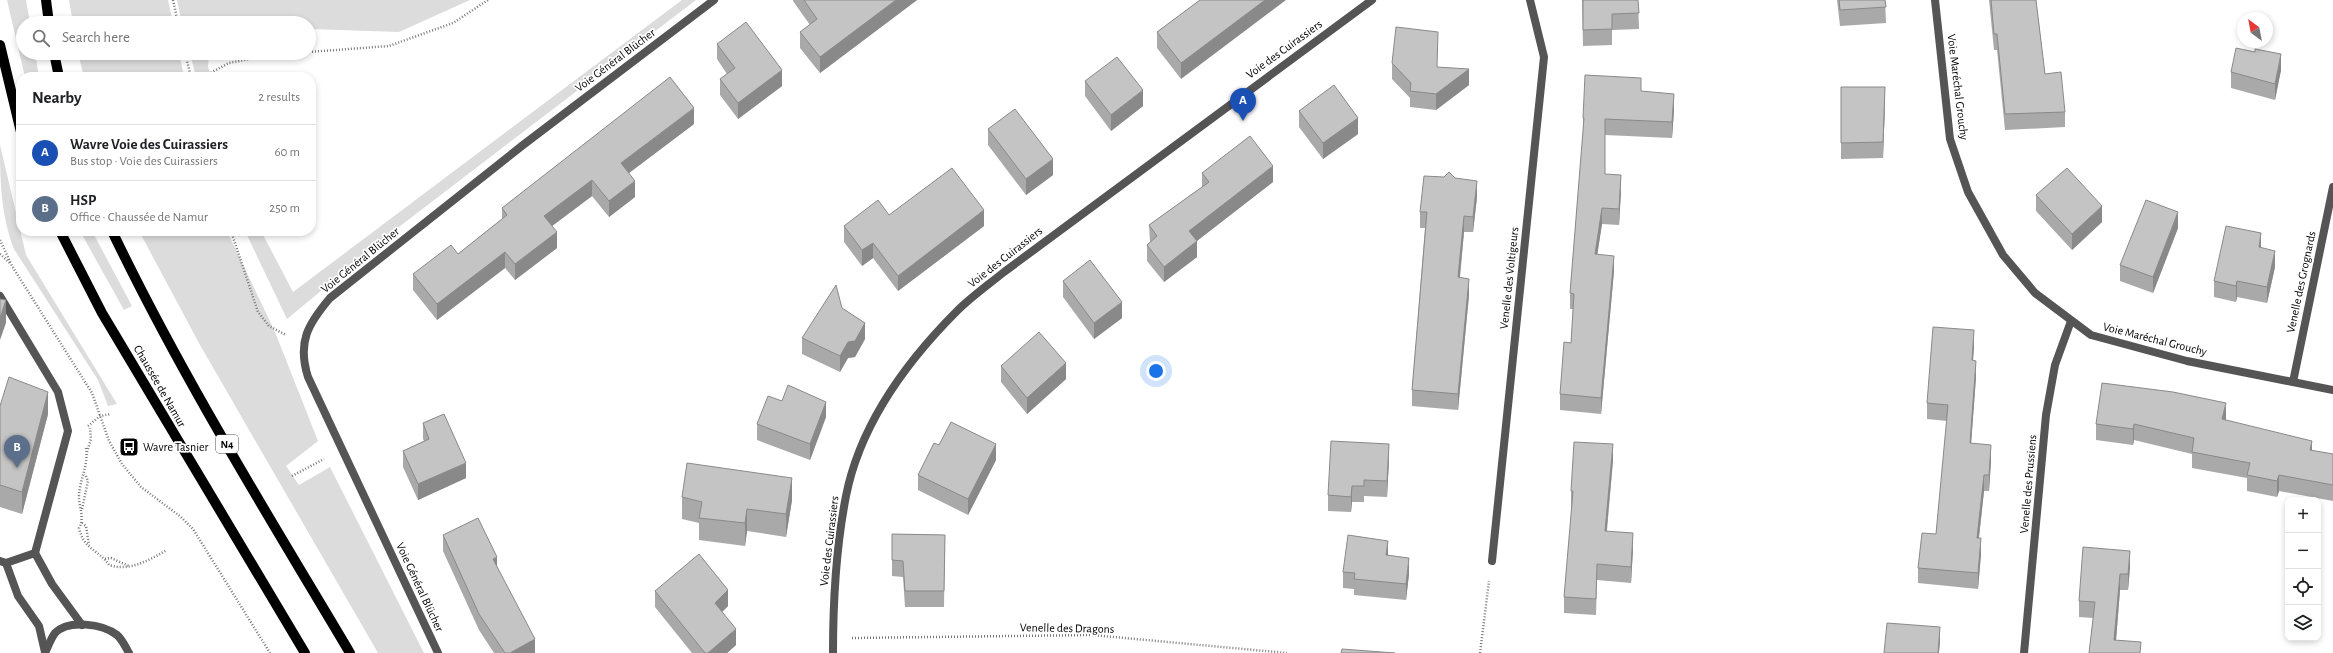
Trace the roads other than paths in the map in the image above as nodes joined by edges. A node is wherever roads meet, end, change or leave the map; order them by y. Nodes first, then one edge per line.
1 (46, 0) edge
2 (714, 0) edge
3 (1372, 0) edge
4 (1530, 0) edge
5 (1935, 0) edge
6 (48, 16) edge
7 (0, 45) edge
8 (55, 60) edge
9 (58, 72) edge
10 (16, 111) edge
11 (2333, 187) edge
12 (63, 236) edge
13 (114, 236) edge
14 (0, 296) edge
15 (2072, 321) junction
16 (2293, 382) junction
17 (2333, 390) edge
18 (36, 552) junction
19 (1492, 561) dead end
20 (3, 562) edge
21 (82, 625) junction
22 (45, 652) edge
23 (129, 653) edge
24 (305, 653) edge
25 (350, 653) edge
26 (438, 653) edge
27 (833, 653) edge
28 (2024, 653) edge

1 - 6 main road
2 - 26 street, Voie Général Blücher
3 - 27 street, Voie des Cuirassiers
4 - 19 street, Venelle des Voltigeurs
5 - 15 street, Voie Maréchal Grouchy
7 - 10 main road
8 - 9 main road
11 - 16 street, Venelle des Grognards
12 - 24 main road, Chaussée de Namur
13 - 25 main road, N4
14 - 18 street
15 - 16 street, Voie Maréchal Grouchy
15 - 28 street, Venelle des Prussiens
16 - 17 street, Voie Maréchal Grouchy
18 - 20 street
18 - 21 street
20 - 22 street
21 - 22 street
21 - 23 street

